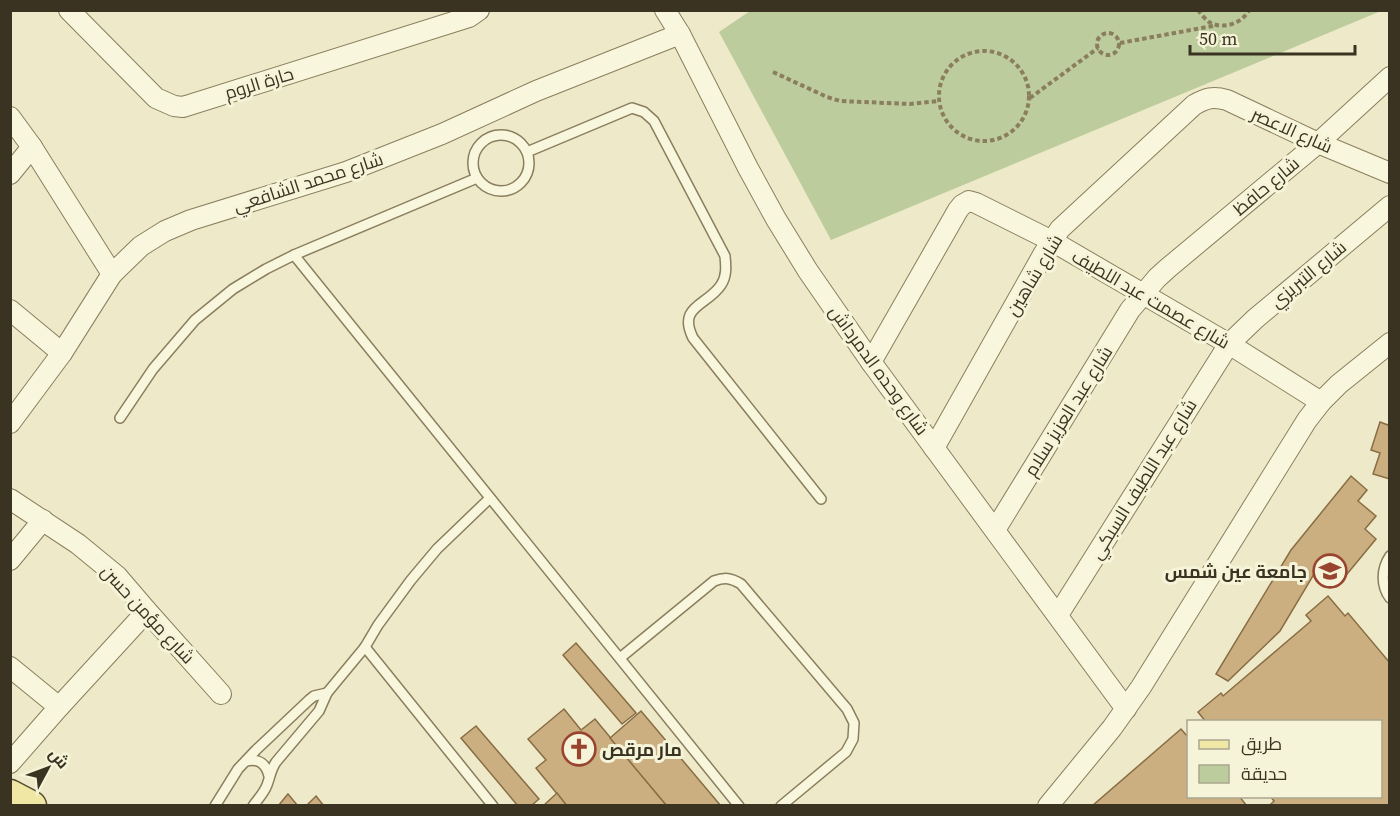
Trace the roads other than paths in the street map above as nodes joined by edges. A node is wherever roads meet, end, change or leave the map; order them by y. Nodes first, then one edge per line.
1 (69, 10) edge
2 (479, 10) edge
3 (665, 10) edge
4 (680, 34) junction
5 (1389, 77) edge
6 (1194, 105) joint
7 (10, 117) edge
8 (1318, 142) junction
9 (32, 147) junction
10 (527, 152) junction
11 (1389, 173) edge
12 (10, 174) edge
13 (477, 178) junction
14 (1389, 206) edge
15 (1052, 241) junction
16 (294, 255) junction
17 (112, 274) junction
18 (1143, 294) junction
19 (10, 310) edge
20 (1389, 343) edge
21 (1229, 344) junction
22 (62, 353) junction
23 (872, 362) junction
24 (1321, 402) junction
25 (120, 418) dead end
26 (10, 423) edge
27 (934, 447) junction
28 (490, 498) junction
29 (821, 499) dead end
30 (10, 500) edge
31 (44, 520) junction
32 (995, 530) junction
33 (1389, 556) edge
34 (10, 560) edge
35 (1389, 598) edge
36 (147, 611) junction
37 (1058, 615) junction
38 (364, 647) junction
39 (620, 658) junction
40 (10, 667) edge
41 (327, 693) junction
42 (222, 694) dead end
43 (59, 707) junction
44 (1126, 709) junction
45 (246, 761) junction
46 (10, 764) edge
47 (269, 776) junction
48 (10, 795) edge
49 (31, 806) edge
50 (215, 806) edge
51 (253, 806) edge
52 (493, 806) edge
53 (739, 806) edge
54 (781, 806) edge
55 (1048, 806) edge

1 - 2 street, حارة الروم
3 - 4 street, شارع وحده الدمرداش
4 - 17 street, شارع محمد الشافعي
4 - 23 street, شارع وحده الدمرداش
5 - 8 street, شارع حافظ
6 - 8 street, شارع الاعصر
6 - 15 street, شارع شاهين
7 - 9 street
8 - 11 street, شارع الاعصر
8 - 18 street, شارع حافظ
9 - 12 street
9 - 17 street
10 - 13 lane
10 - 13 lane
10 - 29 lane
13 - 16 lane
14 - 21 street, شارع التبريزي
15 - 18 street, شارع عصمت عبد اللطيف
15 - 23 street, شارع عصمت عبد اللطيف
15 - 27 street, شارع شاهين
16 - 25 lane
16 - 28 lane
17 - 22 street, شارع محمد الشافعي
18 - 21 street, شارع عصمت عبد اللطيف
18 - 32 street, شارع عبد العزيز سلام
19 - 22 street
20 - 24 street
21 - 24 street, شارع عصمت عبد اللطيف
21 - 37 street, شارع عبد اللطيف السبكي
22 - 26 street, شارع محمد الشافعي
23 - 27 street, شارع وحده الدمرداش
24 - 44 street
27 - 32 street, شارع وحده الدمرداش
28 - 38 lane
28 - 39 lane
30 - 31 street, شارع مؤمن حسن
31 - 34 street
31 - 36 street, شارع مؤمن حسن
32 - 37 street, شارع وحده الدمرداش
33 - 35 lane
36 - 42 street, شارع مؤمن حسن
36 - 43 street
37 - 44 street, شارع وحده الدمرداش
38 - 41 lane
38 - 52 lane
39 - 53 lane
39 - 54 lane
40 - 43 street
41 - 45 lane
41 - 47 lane
43 - 46 street
44 - 55 street
45 - 47 lane
45 - 50 lane
47 - 51 lane
48 - 49 main road

